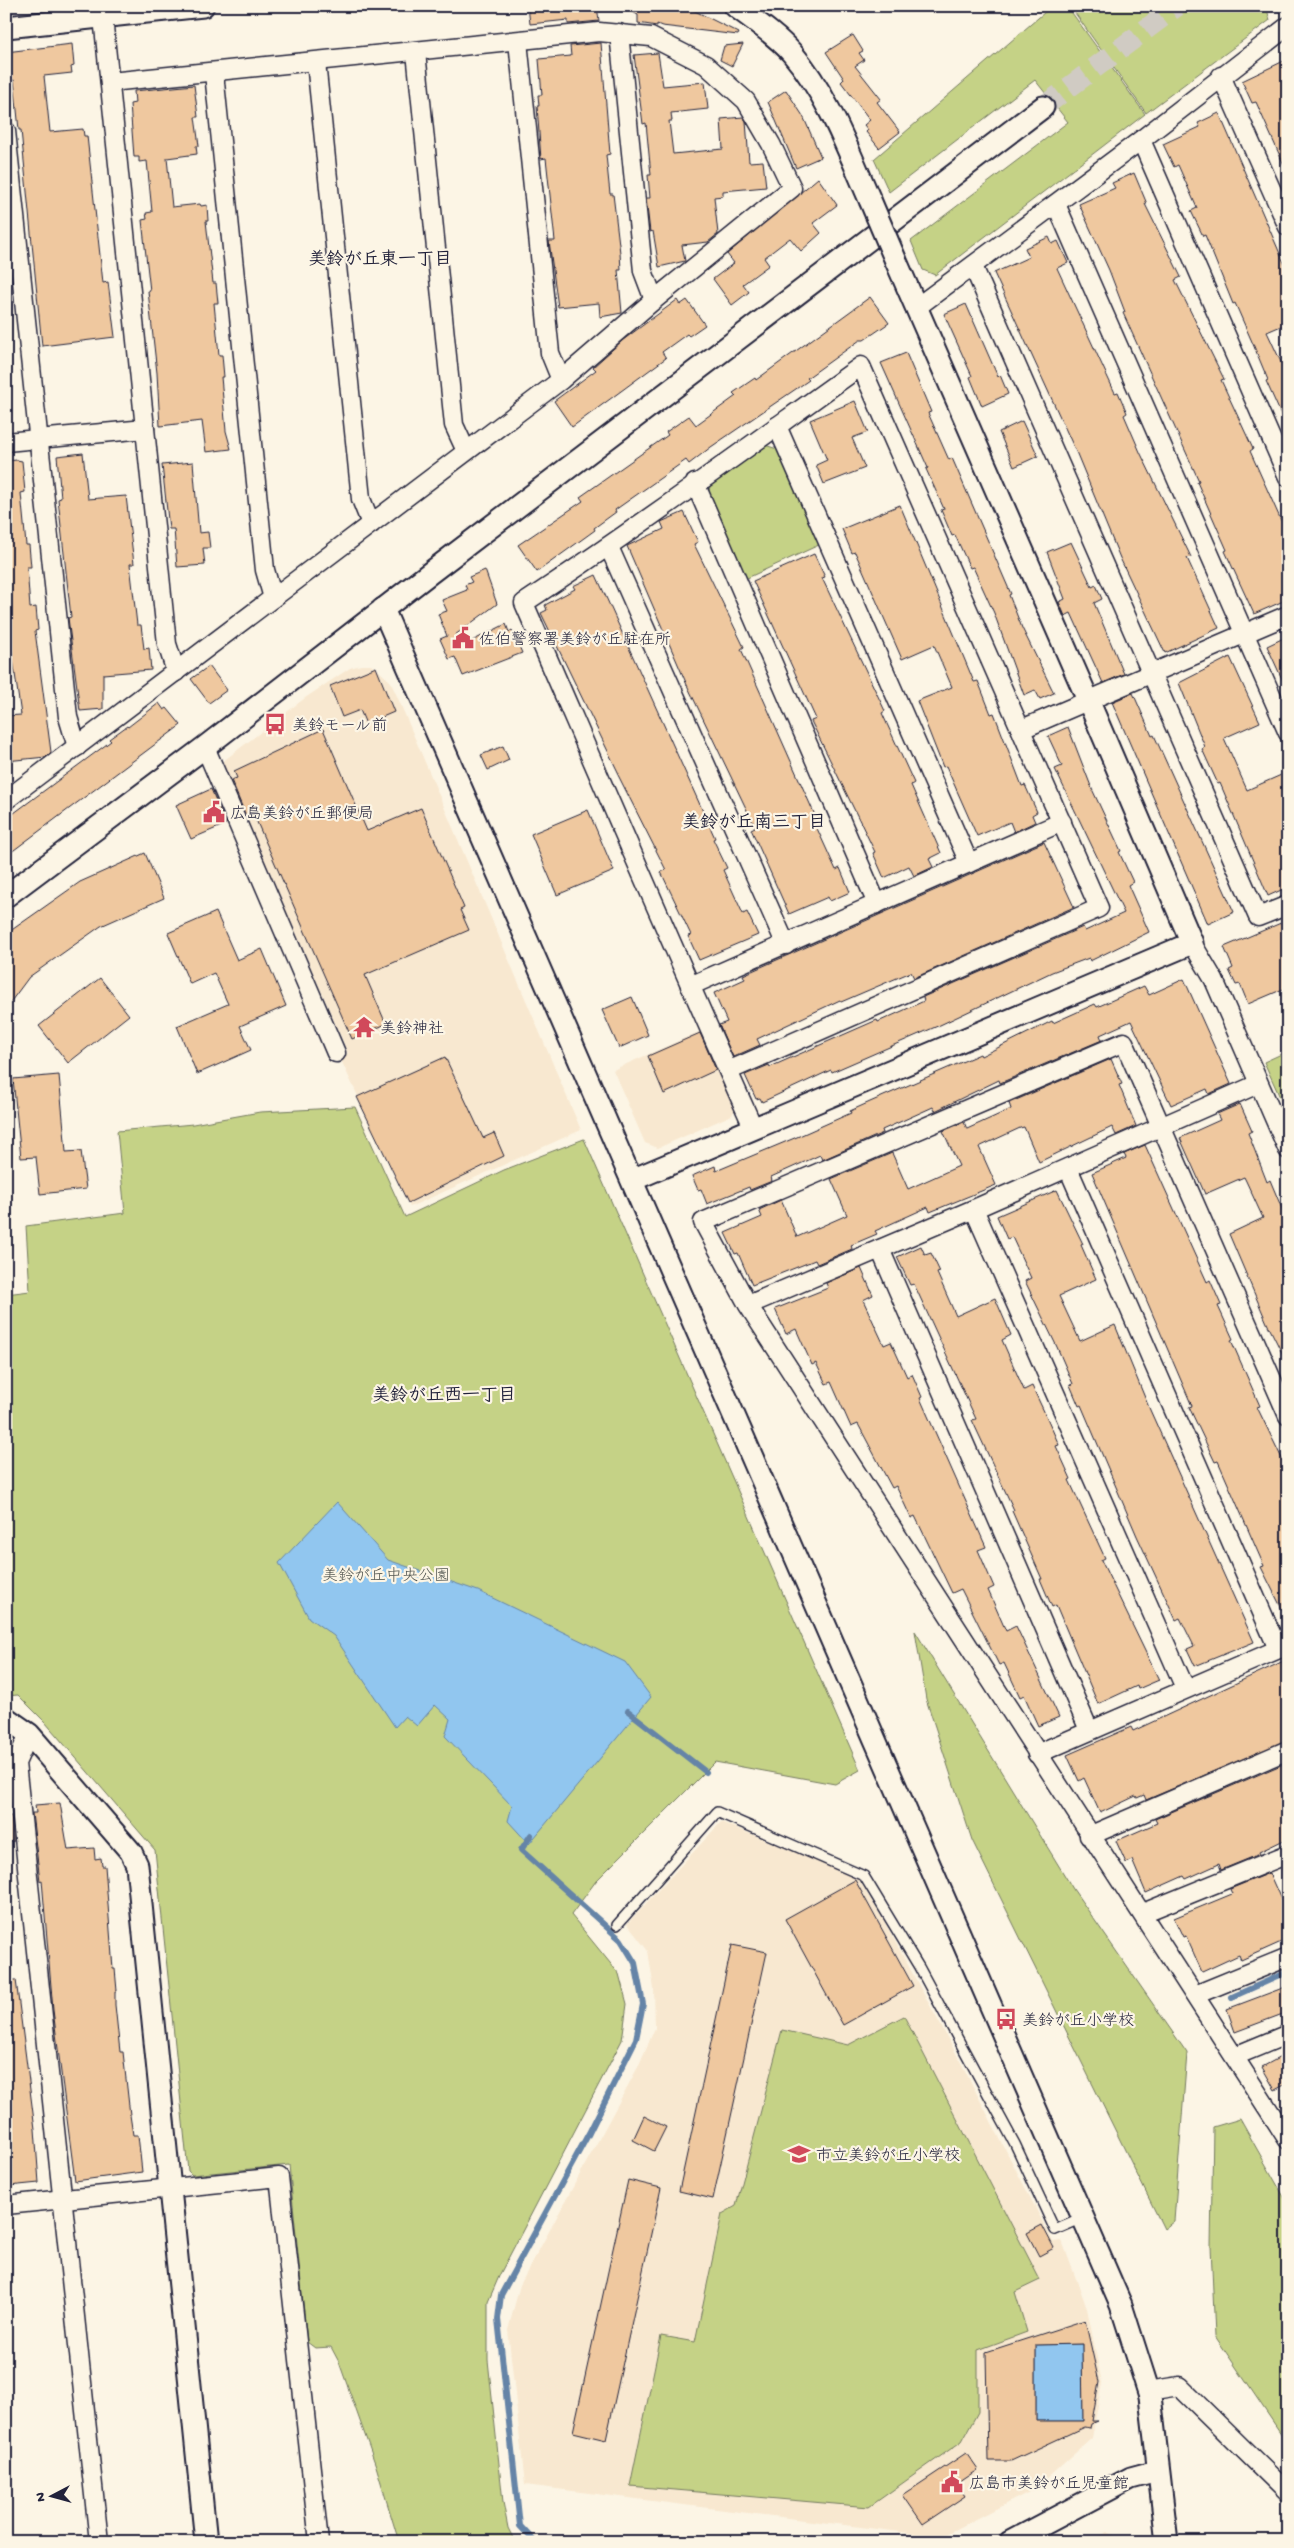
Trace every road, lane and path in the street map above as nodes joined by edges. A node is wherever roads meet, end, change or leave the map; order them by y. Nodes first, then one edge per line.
1 (203, 6) edge
2 (736, 6) edge
3 (104, 16) junction
4 (1288, 26) edge
5 (6, 27) edge
6 (619, 33) junction
7 (518, 41) junction
8 (416, 52) junction
9 (316, 62) junction
10 (214, 73) junction
11 (1221, 76) junction
12 (110, 82) junction
13 (1042, 108) tunnel mouth
14 (6, 131) edge
15 (1141, 140) junction
16 (1056, 204) junction
17 (1288, 227) edge
18 (973, 266) junction
19 (654, 300) junction
20 (917, 307) junction
21 (561, 380) junction
22 (777, 426) junction
23 (145, 429) junction
24 (39, 438) junction
25 (6, 442) edge
26 (466, 451) junction
27 (1288, 477) edge
28 (695, 483) junction
29 (371, 524) junction
30 (609, 547) junction
31 (274, 598) junction
32 (383, 609) junction
33 (1288, 615) edge
34 (1246, 633) junction
35 (176, 672) junction
36 (1152, 672) junction
37 (1088, 700) junction
38 (1022, 730) junction
39 (1288, 733) edge
40 (77, 747) junction
41 (205, 747) junction
42 (6, 800) edge
43 (1062, 822) junction
44 (969, 863) junction
45 (6, 896) edge
46 (877, 904) junction
47 (1288, 905) edge
48 (1192, 943) junction
49 (786, 945) junction
50 (690, 986) junction
51 (336, 1053) dead end
52 (728, 1072) junction
53 (1258, 1084) junction
54 (753, 1127) junction
55 (1161, 1127) junction
56 (1288, 1150) edge
57 (1068, 1168) junction
58 (632, 1180) junction
59 (974, 1209) junction
60 (880, 1249) junction
61 (748, 1305) junction
62 (1288, 1416) edge
63 (1283, 1647) edge
64 (1185, 1688) junction
65 (6, 1718) edge
66 (1089, 1730) junction
67 (29, 1734) junction
68 (1288, 1750) edge
69 (1037, 1754) junction
70 (1089, 1836) junction
71 (1288, 1854) edge
72 (1143, 1914) junction
73 (617, 1925) dead end
74 (1288, 1957) edge
75 (1195, 1995) junction
76 (1288, 2034) edge
77 (1235, 2056) junction
78 (1288, 2140) edge
79 (171, 2186) junction
80 (61, 2199) junction
81 (6, 2205) edge
82 (1083, 2218) junction
83 (1148, 2391) junction
84 (1157, 2470) junction
85 (1288, 2493) edge
86 (98, 2542) edge
87 (206, 2542) edge
88 (319, 2542) edge
89 (1010, 2542) edge
90 (1167, 2542) edge

1 - 3 street
2 - 20 street, bridge
3 - 5 street
3 - 12 street
4 - 11 street
6 - 7 street
6 - 19 street
6 - 19 street
7 - 8 street
7 - 21 street
8 - 9 street
8 - 26 street
9 - 10 street
9 - 29 street
10 - 12 street
10 - 31 street
11 - 15 street
11 - 17 street
12 - 23 street
13 - 32 street
14 - 24 street
15 - 16 street
15 - 27 street
16 - 18 street
16 - 34 street
18 - 20 street
18 - 36 street
19 - 21 street
20 - 37 street
21 - 26 street
22 - 28 street
22 - 38 street
22 - 44 street
23 - 24 street
23 - 35 street
24 - 25 street
24 - 40 street
26 - 29 street
28 - 30 street
28 - 46 street
29 - 31 street
30 - 49 street
30 - 50 street
31 - 35 street
32 - 41 street
32 - 58 street
33 - 34 street
34 - 36 street
34 - 39 street
35 - 40 street
36 - 37 street
36 - 47 street
37 - 38 street
37 - 48 street
38 - 43 street
40 - 42 street
41 - 45 street
41 - 51 street
43 - 44 street
43 - 52 street
44 - 46 street
46 - 49 street
48 - 53 street
48 - 54 street
49 - 50 street
50 - 52 street
52 - 54 street
53 - 55 street
53 - 56 street
54 - 58 street
55 - 57 street
55 - 61 street
55 - 62 street
57 - 59 street
57 - 63 street
58 - 82 street
59 - 60 street
59 - 64 street
60 - 61 street
60 - 66 street
61 - 69 street
63 - 64 street
64 - 66 street
65 - 67 street
66 - 69 street
67 - 79 street
67 - 80 street
68 - 70 street
69 - 70 street
70 - 72 street
71 - 72 street
72 - 75 street
73 - 82 lane
74 - 75 street
75 - 77 street
76 - 77 street
77 - 78 street
79 - 80 street
79 - 87 street
79 - 88 street
80 - 81 street
80 - 86 street
82 - 83 street
83 - 84 street
83 - 85 street
84 - 89 street
84 - 90 street

